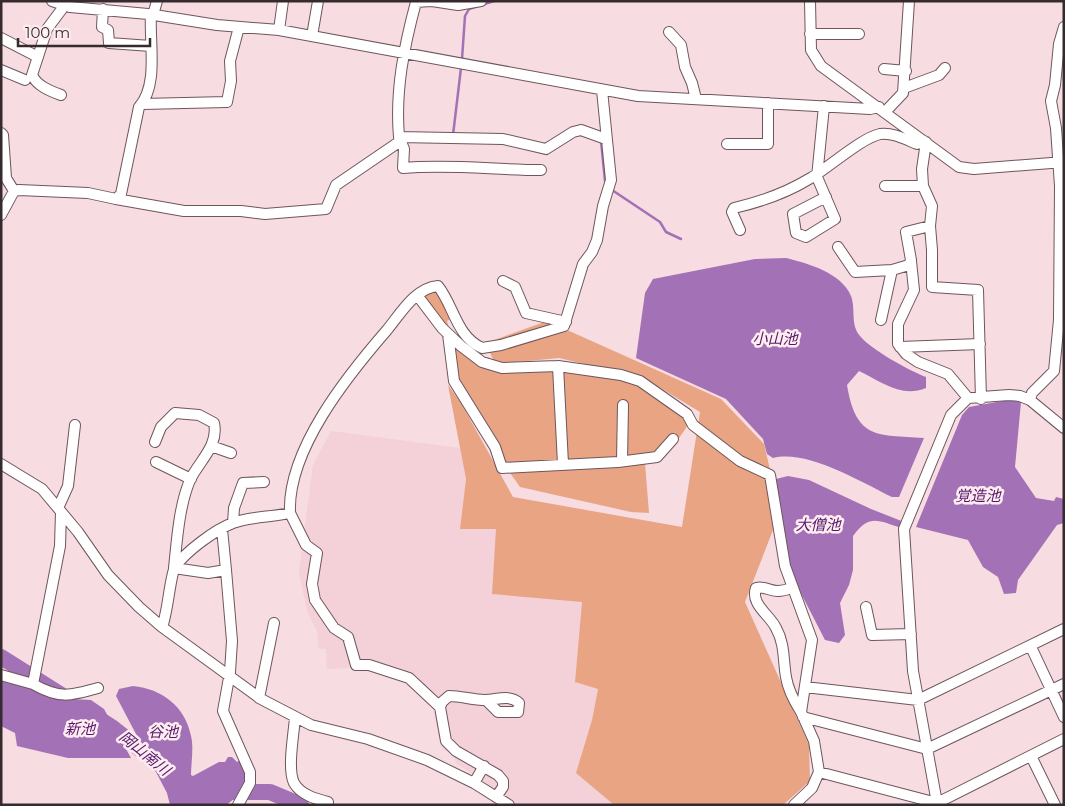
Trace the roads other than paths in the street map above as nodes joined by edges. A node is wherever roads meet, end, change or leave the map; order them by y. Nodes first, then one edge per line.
1 (52, 1) edge
2 (157, 1) edge
3 (283, 1) edge
4 (318, 1) edge
5 (416, 1) edge
6 (432, 1) edge
7 (481, 1) edge
8 (810, 1) edge
9 (910, 1) edge
10 (64, 5) junction
11 (114, 6) edge
12 (103, 9) junction
13 (152, 14) junction
14 (239, 27) junction
15 (1064, 27) edge
16 (279, 30) junction
17 (669, 32) dead end
18 (810, 34) junction
19 (859, 34) dead end
20 (312, 36) junction
21 (1, 38) edge
22 (151, 46) junction
23 (403, 53) junction
24 (38, 57) junction
25 (945, 68) dead end
26 (884, 69) dead end
27 (1, 70) edge
28 (906, 70) junction
29 (24, 80) dead end
30 (1060, 84) edge
31 (904, 88) junction
32 (602, 90) junction
33 (62, 95) dead end
34 (696, 99) junction
35 (768, 103) junction
36 (142, 104) junction
37 (824, 106) junction
38 (882, 109) junction
39 (1059, 123) edge
40 (1, 133) edge
41 (399, 139) junction
42 (606, 139) junction
43 (925, 142) junction
44 (727, 144) dead end
45 (1061, 162) edge
46 (541, 170) dead end
47 (817, 173) junction
48 (886, 186) dead end
49 (923, 186) junction
50 (14, 191) junction
51 (826, 198) dead end
52 (116, 199) junction
53 (1, 214) edge
54 (1062, 221) edge
55 (930, 226) junction
56 (740, 230) dead end
57 (838, 246) dead end
58 (911, 261) junction
59 (892, 270) junction
60 (503, 281) dead end
61 (417, 295) junction
62 (881, 320) dead end
63 (566, 322) junction
64 (448, 333) junction
65 (980, 344) junction
66 (900, 347) junction
67 (558, 366) junction
68 (1059, 370) edge
69 (968, 398) junction
70 (981, 399) junction
71 (1030, 400) junction
72 (623, 405) dead end
73 (76, 425) dead end
74 (1064, 428) edge
75 (673, 439) dead end
76 (154, 442) dead end
77 (211, 446) junction
78 (231, 454) dead end
79 (622, 461) junction
80 (156, 462) dead end
81 (1, 464) edge
82 (563, 464) junction
83 (191, 479) junction
84 (264, 482) dead end
85 (59, 510) junction
86 (290, 513) junction
87 (232, 523) junction
88 (222, 529) junction
89 (174, 568) junction
90 (226, 570) junction
91 (791, 588) junction
92 (866, 607) dead end
93 (274, 623) dead end
94 (162, 627) junction
95 (1064, 629) edge
96 (911, 634) junction
97 (1031, 647) junction
98 (1, 674) edge
99 (229, 676) junction
100 (33, 684) junction
101 (1064, 684) edge
102 (805, 687) junction
103 (98, 688) dead end
104 (1051, 690) junction
105 (259, 698) junction
106 (486, 700) dead end
107 (918, 700) junction
108 (440, 707) junction
109 (802, 714) junction
110 (295, 717) junction
111 (1064, 717) edge
112 (1064, 739) edge
113 (928, 749) junction
114 (1031, 756) junction
115 (484, 766) junction
116 (819, 772) junction
117 (474, 783) junction
118 (496, 796) junction
119 (328, 802) dead end
120 (938, 802) junction
121 (1052, 804) edge
122 (238, 805) edge
123 (509, 805) edge
124 (794, 805) edge

1 - 10 street
2 - 13 street
3 - 16 street
4 - 20 street
5 - 6 street
5 - 23 street
6 - 7 street
8 - 18 street
9 - 28 street
10 - 12 street
10 - 24 street
11 - 12 street
11 - 13 street
12 - 22 street
13 - 14 street
13 - 22 street
14 - 16 street
14 - 36 street
15 - 30 street
16 - 20 street
17 - 34 street
18 - 19 street
18 - 38 street
20 - 23 street
21 - 24 street
22 - 36 street
23 - 32 street
23 - 41 street
24 - 33 street
25 - 31 street
26 - 28 street
27 - 29 street
28 - 31 street
30 - 39 street
31 - 38 street
32 - 34 street
32 - 42 street
34 - 35 street
35 - 37 street
35 - 44 street
36 - 52 street
37 - 38 street
37 - 47 street
38 - 43 street
39 - 45 street
40 - 50 street
41 - 42 street
41 - 46 street
41 - 52 street
42 - 63 street
43 - 45 street
43 - 47 street
43 - 49 street
45 - 54 street
47 - 51 street
47 - 56 street
48 - 49 street
49 - 55 street
50 - 52 street
50 - 53 street
54 - 68 street
55 - 58 street
55 - 65 street
57 - 59 street
58 - 59 street
58 - 66 street
59 - 62 street
60 - 63 street
61 - 63 street
61 - 64 street
61 - 86 street
64 - 67 street
64 - 82 street
65 - 66 street
65 - 70 street
66 - 69 street
67 - 82 street
67 - 91 street
68 - 71 street
69 - 70 street
69 - 96 street
70 - 71 street
71 - 74 street
72 - 79 street
73 - 85 street
75 - 79 street
76 - 77 street
77 - 78 street
77 - 83 street
79 - 82 street
80 - 83 street
81 - 85 street
83 - 89 street
84 - 87 street
85 - 94 street
85 - 100 street
86 - 87 street
86 - 108 street
87 - 88 street
88 - 89 street
88 - 90 street
89 - 90 street
89 - 94 street
90 - 99 street
91 - 102 street
91 - 109 street
92 - 96 street
93 - 105 street
94 - 99 street
95 - 97 street
96 - 107 street
97 - 104 street
97 - 107 street
98 - 100 street
99 - 105 street
99 - 122 street
100 - 103 street
101 - 104 street
102 - 107 street
102 - 109 street
104 - 111 street
104 - 113 street
105 - 110 street
106 - 108 street
107 - 113 street
108 - 115 street
109 - 113 street
109 - 116 street
110 - 117 street
110 - 119 street
112 - 114 street
113 - 120 street
114 - 120 street
114 - 121 street
115 - 117 street
115 - 118 street
116 - 120 street
116 - 124 street
117 - 118 street
118 - 123 street

